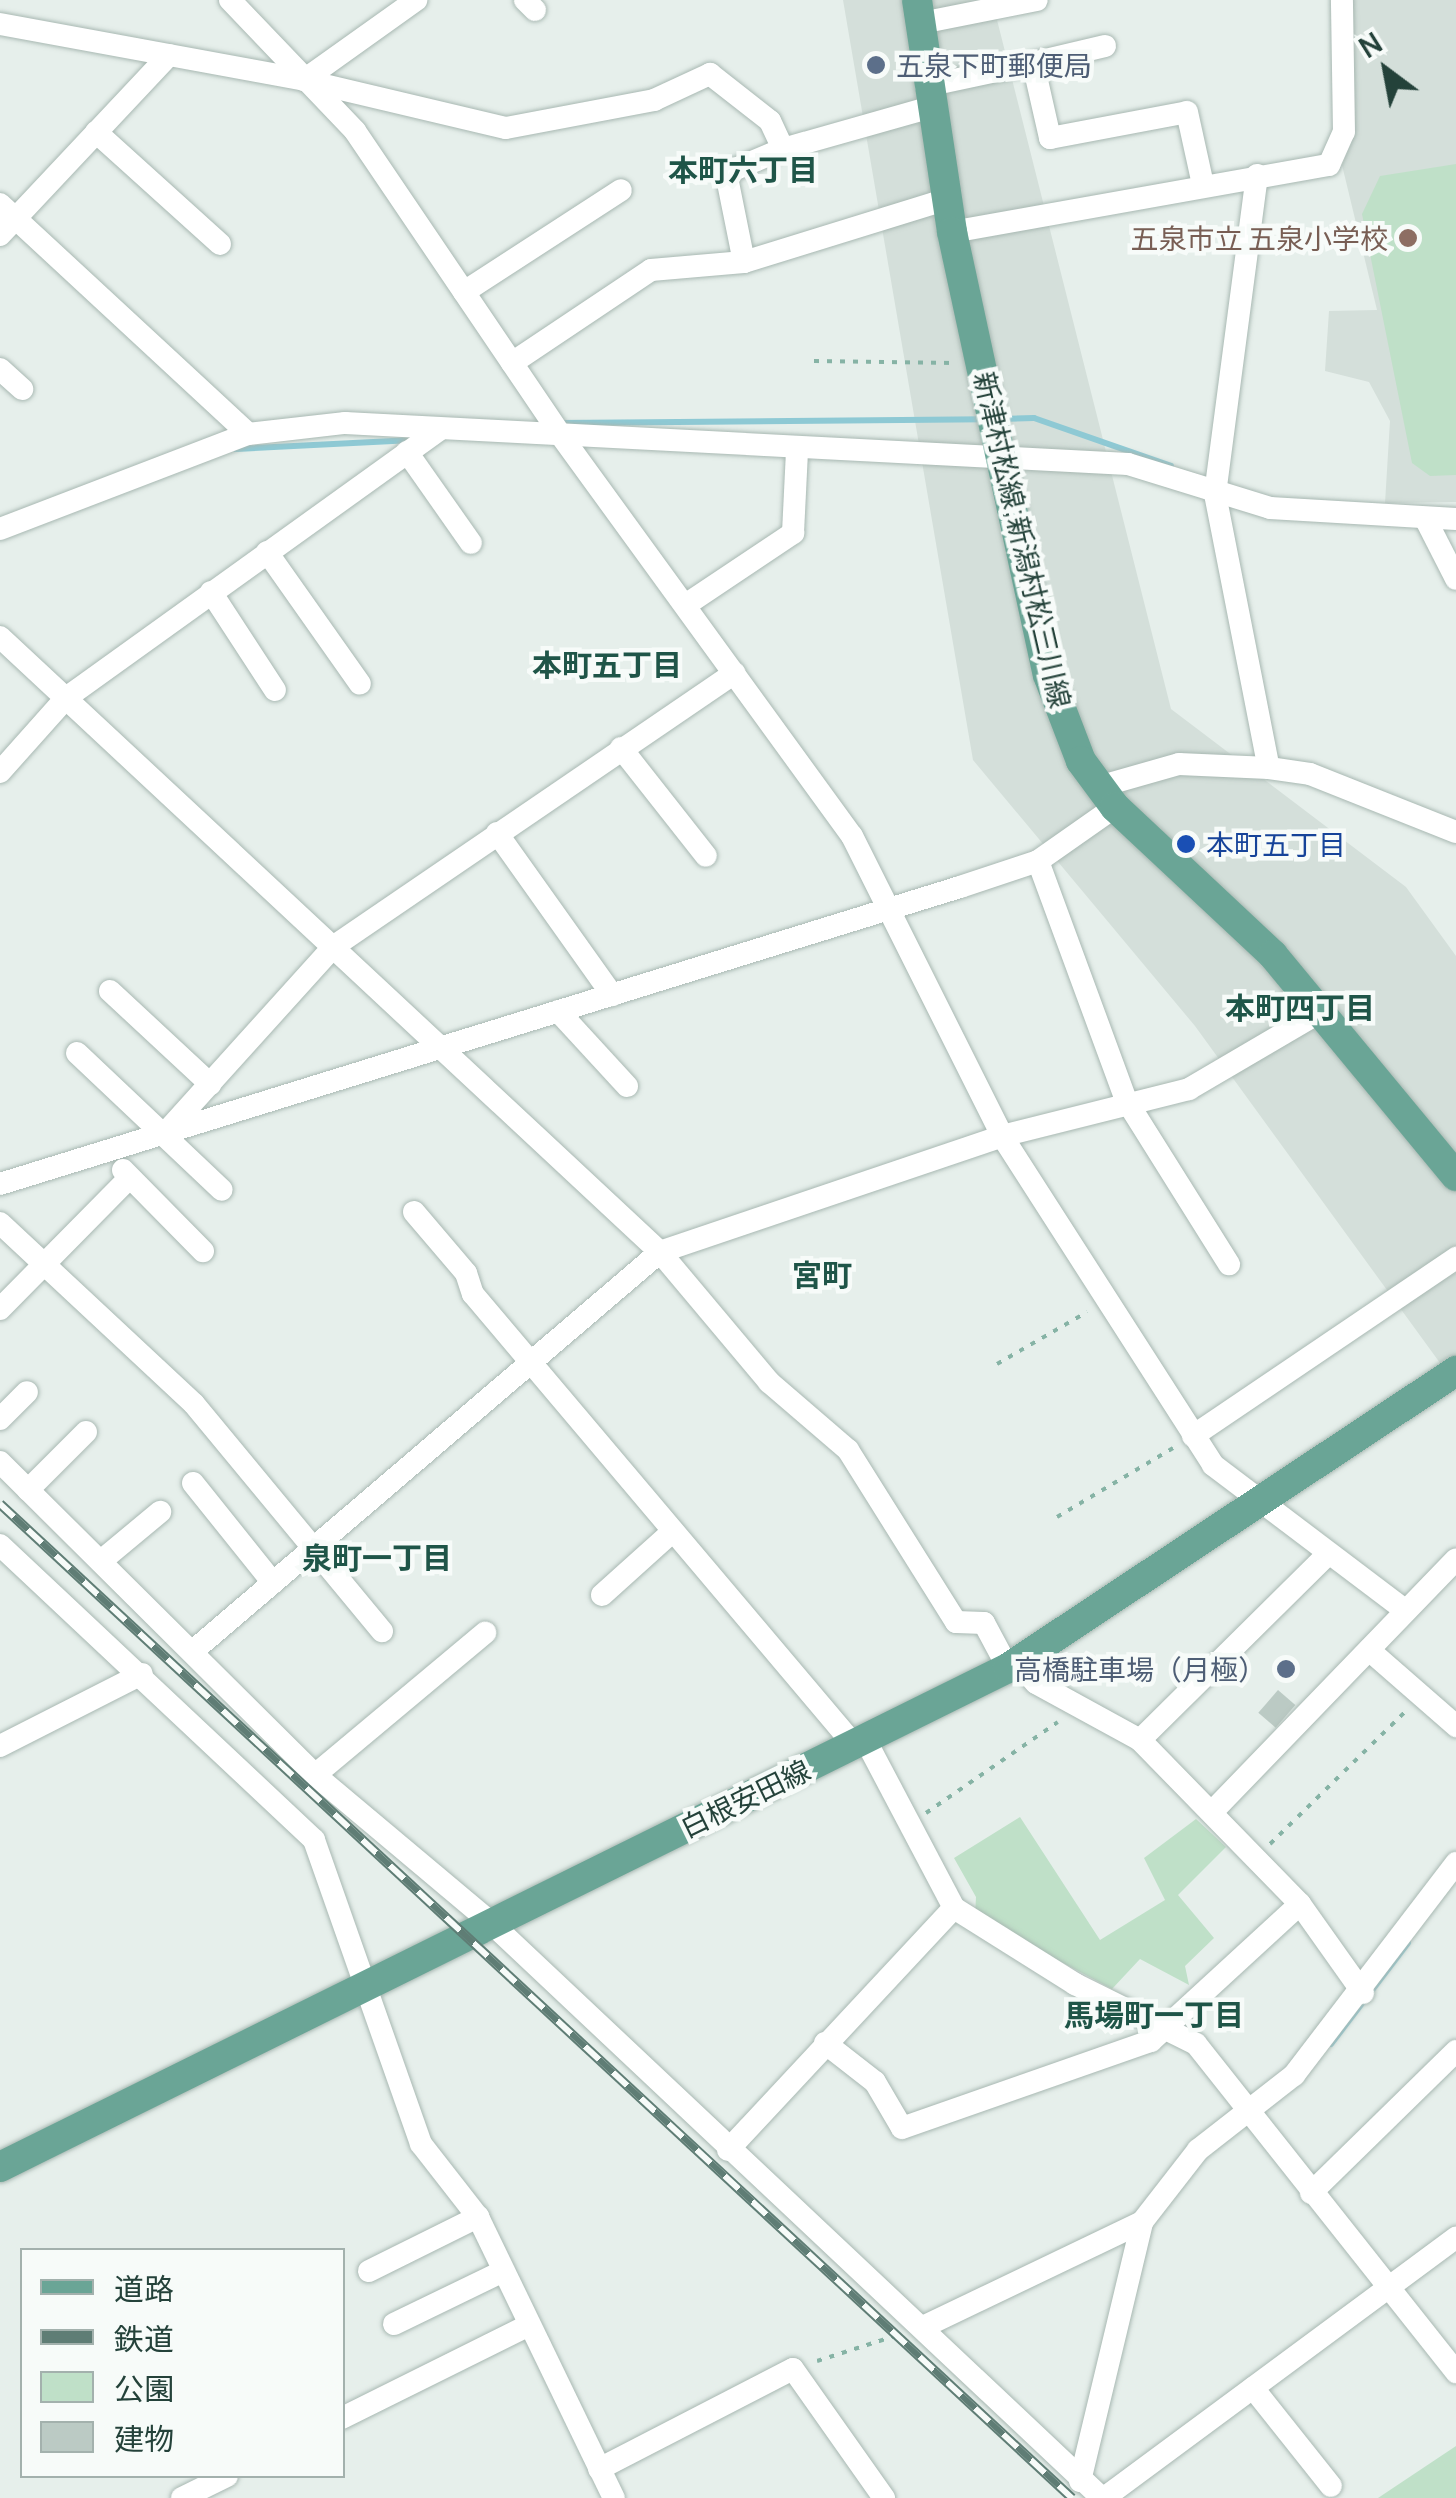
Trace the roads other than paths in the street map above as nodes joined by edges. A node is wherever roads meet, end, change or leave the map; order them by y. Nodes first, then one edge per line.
1 (230, 0) edge
2 (416, 0) edge
3 (1037, 0) edge
4 (1342, 0) edge
5 (919, 11) edge
6 (0, 24) edge
7 (1104, 46) dead end
8 (169, 54) junction
9 (1033, 62) junction
10 (304, 80) junction
11 (928, 97) junction
12 (96, 132) junction
13 (783, 149) junction
14 (1257, 175) junction
15 (1203, 185) junction
16 (622, 190) dead end
17 (947, 199) junction
18 (5, 219) edge
19 (952, 232) junction
20 (220, 244) dead end
21 (744, 262) junction
22 (464, 292) junction
23 (512, 363) junction
24 (0, 369) edge
25 (22, 390) dead end
26 (439, 430) junction
27 (248, 434) junction
28 (562, 438) junction
29 (797, 450) junction
30 (407, 452) junction
31 (1004, 462) junction
32 (1215, 494) junction
33 (1456, 519) edge
34 (1426, 520) junction
35 (0, 529) edge
36 (470, 543) dead end
37 (268, 552) junction
38 (1456, 579) edge
39 (211, 592) junction
40 (686, 604) junction
41 (0, 637) edge
42 (734, 672) junction
43 (360, 684) dead end
44 (275, 690) dead end
45 (66, 698) junction
46 (621, 748) junction
47 (1269, 768) junction
48 (0, 772) edge
49 (1107, 796) junction
50 (1456, 832) edge
51 (497, 833) junction
52 (706, 856) dead end
53 (1038, 861) junction
54 (884, 904) junction
55 (332, 947) junction
56 (110, 991) dead end
57 (612, 995) junction
58 (558, 1010) junction
59 (1322, 1011) junction
60 (444, 1051) junction
61 (78, 1053) dead end
62 (210, 1084) junction
63 (627, 1086) dead end
64 (1126, 1100) junction
65 (165, 1133) junction
66 (1002, 1136) junction
67 (115, 1148) junction
68 (1456, 1176) edge
69 (127, 1180) junction
70 (0, 1184) edge
71 (222, 1190) dead end
72 (414, 1212) dead end
73 (0, 1222) edge
74 (202, 1251) dead end
75 (660, 1252) junction
76 (1456, 1258) edge
77 (1229, 1264) dead end
78 (46, 1266) junction
79 (0, 1309) edge
80 (532, 1363) junction
81 (1456, 1371) edge
82 (28, 1392) dead end
83 (0, 1419) edge
84 (86, 1432) dead end
85 (1193, 1436) junction
86 (0, 1462) edge
87 (193, 1482) dead end
88 (28, 1490) junction
89 (1255, 1504) junction
90 (160, 1512) dead end
91 (672, 1532) junction
92 (0, 1545) edge
93 (313, 1549) junction
94 (1325, 1557) junction
95 (1456, 1560) edge
96 (101, 1561) junction
97 (274, 1583) junction
98 (602, 1595) dead end
99 (1405, 1610) junction
100 (382, 1631) dead end
101 (486, 1633) dead end
102 (1369, 1650) junction
103 (192, 1652) junction
104 (1012, 1664) junction
105 (142, 1674) junction
106 (1456, 1726) edge
107 (1140, 1740) junction
108 (861, 1743) junction
109 (0, 1746) edge
110 (315, 1775) junction
111 (1212, 1812) junction
112 (1456, 1863) edge
113 (1300, 1904) junction
114 (954, 1908) junction
115 (489, 1920) junction
116 (364, 1985) junction
117 (1364, 1994) junction
118 (1175, 2027) junction
119 (825, 2043) junction
120 (1456, 2051) edge
121 (1244, 2108) junction
122 (728, 2150) junction
123 (0, 2167) edge
124 (1311, 2193) junction
125 (478, 2218) junction
126 (1142, 2222) junction
127 (1456, 2238) edge
128 (369, 2271) dead end
129 (501, 2272) junction
130 (1390, 2286) junction
131 (394, 2324) dead end
132 (527, 2326) junction
133 (923, 2326) junction
134 (1456, 2372) edge
135 (1253, 2388) junction
136 (345, 2417) edge
137 (599, 2469) junction
138 (223, 2478) edge
139 (1080, 2480) junction
140 (1331, 2486) dead end
141 (182, 2498) edge
142 (614, 2498) edge
143 (884, 2498) edge
144 (1103, 2498) edge

1 - 10 street
2 - 10 street
3 - 5 street
4 - 14 street
5 - 11 main road, 新津村松線;新潟村松三川線
6 - 8 street
7 - 9 street
8 - 10 street
8 - 12 street
9 - 11 street
9 - 15 street
10 - 13 street
10 - 22 street
11 - 13 street
11 - 17 main road, 新津村松線;新潟村松三川線
12 - 18 street
12 - 20 street
13 - 21 street
14 - 15 street
14 - 32 street
15 - 19 street
16 - 22 street
17 - 19 main road, 新津村松線;新潟村松三川線
17 - 21 street
18 - 27 street
19 - 31 main road, 新津村松線;新潟村松三川線
21 - 23 street
22 - 23 street
23 - 28 street
24 - 25 street
26 - 27 street
26 - 28 street
26 - 30 street
27 - 35 street
28 - 29 street
28 - 40 street
29 - 31 street
29 - 40 street
30 - 36 street
30 - 37 street
31 - 32 street
31 - 49 main road, 新津村松線;新潟村松三川線
32 - 34 street
32 - 47 street
33 - 34 street
34 - 38 street
37 - 39 street
37 - 43 street
39 - 44 street
39 - 45 street
40 - 42 street
41 - 45 street
42 - 46 street
42 - 54 street
45 - 48 street
45 - 55 street
46 - 51 street
46 - 52 street
47 - 49 street
47 - 50 street
49 - 53 street
49 - 59 main road, 新津村松線;新潟村松三川線
51 - 55 street
51 - 57 street
53 - 54 street
53 - 64 street
54 - 57 street
54 - 66 street
55 - 60 street
55 - 62 street
56 - 62 street
57 - 58 street
58 - 60 street
58 - 63 street
59 - 64 street
59 - 68 main road, 新津村松線;新潟村松三川線
60 - 65 street
60 - 75 street
61 - 65 street
62 - 65 street
64 - 66 street
64 - 77 street
65 - 67 street
65 - 71 street
66 - 75 street
66 - 85 street
67 - 69 street
67 - 70 street
69 - 74 street
69 - 78 street
72 - 80 street
73 - 78 street
75 - 80 street
75 - 104 street
76 - 85 street
78 - 79 street
78 - 93 street
80 - 91 street
80 - 93 street
81 - 89 main road, 白根安田線
82 - 83 street
84 - 88 street
85 - 89 street
86 - 88 street
87 - 97 street
88 - 96 street
89 - 94 street
89 - 104 main road, 白根安田線
90 - 96 street
91 - 98 street
91 - 108 street
92 - 105 street
93 - 97 street
93 - 100 street
94 - 99 street
94 - 107 street
95 - 99 street
96 - 103 street
97 - 103 street
99 - 102 street
101 - 110 street
102 - 106 street
102 - 111 street
103 - 110 street
104 - 107 street
104 - 108 main road, 白根安田線
105 - 109 street
105 - 116 street
107 - 111 street
108 - 114 street
108 - 115 main road, 白根安田線
110 - 115 street
111 - 113 street
112 - 117 street
113 - 117 street
113 - 118 street
114 - 118 street
114 - 119 street
115 - 116 main road, 白根安田線
115 - 122 street
116 - 123 main road, 白根安田線
116 - 125 street
117 - 121 street
118 - 119 street
118 - 121 street
119 - 122 street
120 - 124 street
121 - 124 street
121 - 126 street
122 - 133 street
124 - 130 street
125 - 128 street
125 - 129 street
126 - 133 street
126 - 139 street
127 - 130 street
129 - 131 street
129 - 132 street
130 - 134 street
130 - 135 street
132 - 136 street
132 - 137 street
133 - 139 street
135 - 140 street
135 - 144 street
137 - 142 street
137 - 143 street
138 - 141 street
139 - 144 street

